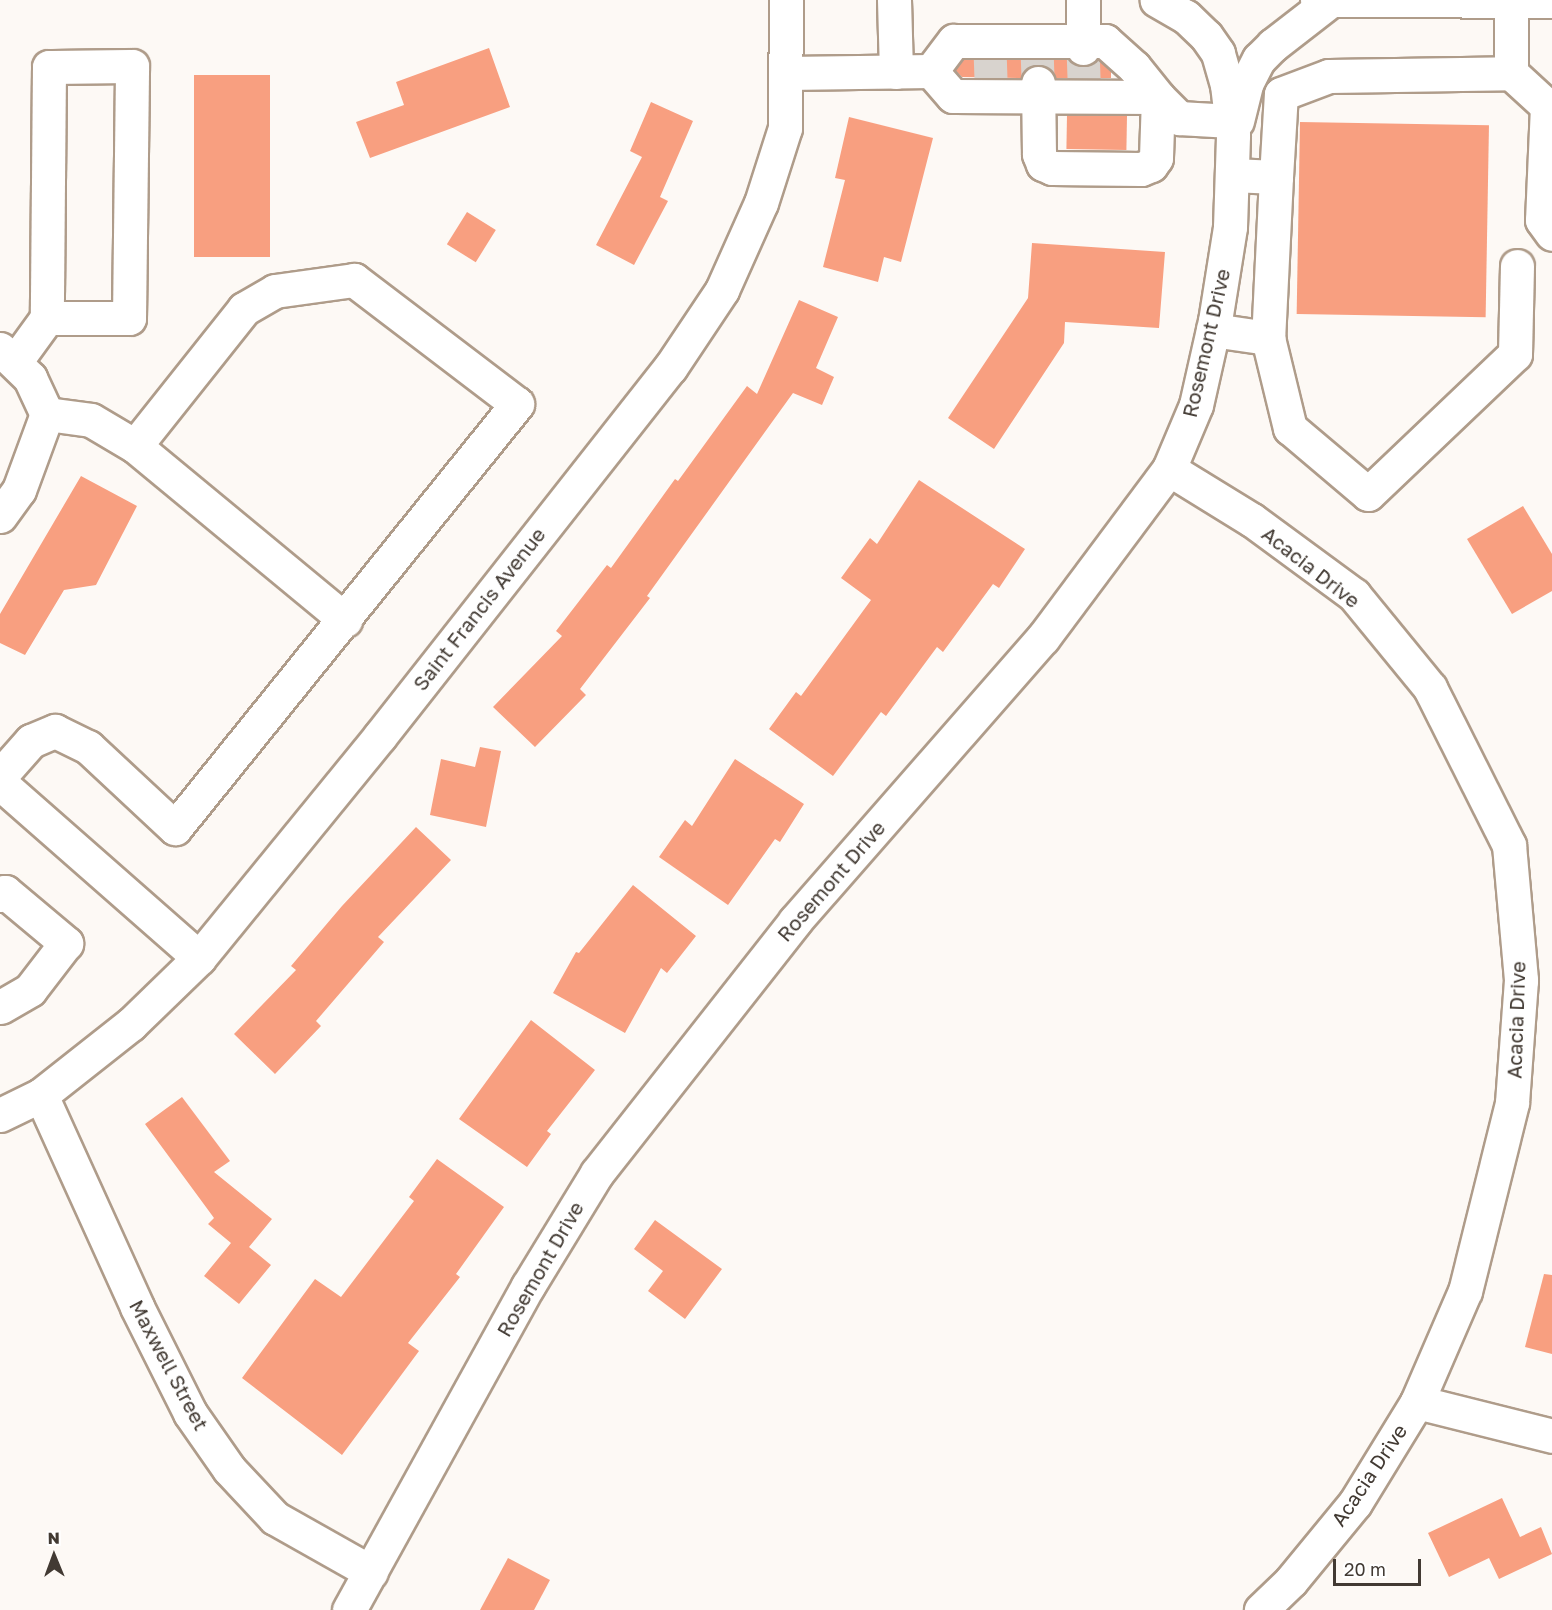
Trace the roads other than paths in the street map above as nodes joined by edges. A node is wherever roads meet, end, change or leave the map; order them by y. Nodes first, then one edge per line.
1 (786, 0) edge
2 (894, 0) edge
3 (1083, 0) edge
4 (1156, 0) edge
5 (1317, 0) edge
6 (1331, 0) edge
7 (1511, 1) edge
8 (1552, 1) edge
9 (1083, 44) junction
10 (931, 71) junction
11 (787, 72) junction
12 (896, 72) junction
13 (1511, 73) junction
14 (1038, 90) junction
15 (1158, 98) junction
16 (1550, 106) edge
17 (1232, 128) junction
18 (1232, 175) junction
19 (1276, 177) junction
20 (1552, 234) edge
21 (1517, 266) dead end
22 (47, 318) junction
23 (1213, 330) junction
24 (1268, 338) junction
25 (8, 355) edge
26 (47, 414) junction
27 (135, 446) junction
28 (1169, 469) junction
29 (0, 516) edge
30 (345, 620) junction
31 (0, 776) edge
32 (0, 783) edge
33 (0, 895) edge
34 (199, 958) junction
35 (0, 1007) edge
36 (41, 1095) junction
37 (0, 1115) edge
38 (1417, 1402) junction
39 (1552, 1436) edge
40 (372, 1572) junction
41 (349, 1610) edge
42 (1261, 1610) edge

1 - 11 street, Saint Francis Avenue
2 - 12 street
3 - 9 street
4 - 17 street, Rosemont Drive
5 - 6 street
6 - 7 street
6 - 17 street, Rosemont Drive
7 - 8 street
7 - 13 street
9 - 10 street
9 - 15 street
10 - 12 street
10 - 14 street
11 - 12 street
11 - 34 street, Saint Francis Avenue
13 - 16 street
13 - 19 street
14 - 15 street
14 - 15 street
15 - 17 street
16 - 20 street
17 - 18 street, Rosemont Drive
18 - 19 street
18 - 23 street, Rosemont Drive
19 - 24 street
21 - 24 street
22 - 22 street
22 - 25 street
23 - 24 street
23 - 28 street, Rosemont Drive
25 - 26 street
26 - 27 street
26 - 29 street
27 - 30 street
27 - 30 street
28 - 38 street, Acacia Drive
28 - 40 street, Rosemont Drive
30 - 31 street
32 - 34 street
33 - 35 street
34 - 36 street, Saint Francis Avenue
36 - 37 street, Saint Francis Avenue
36 - 40 street, Maxwell Street
38 - 39 street
38 - 42 street, Acacia Drive
40 - 41 street, Rosemont Drive

